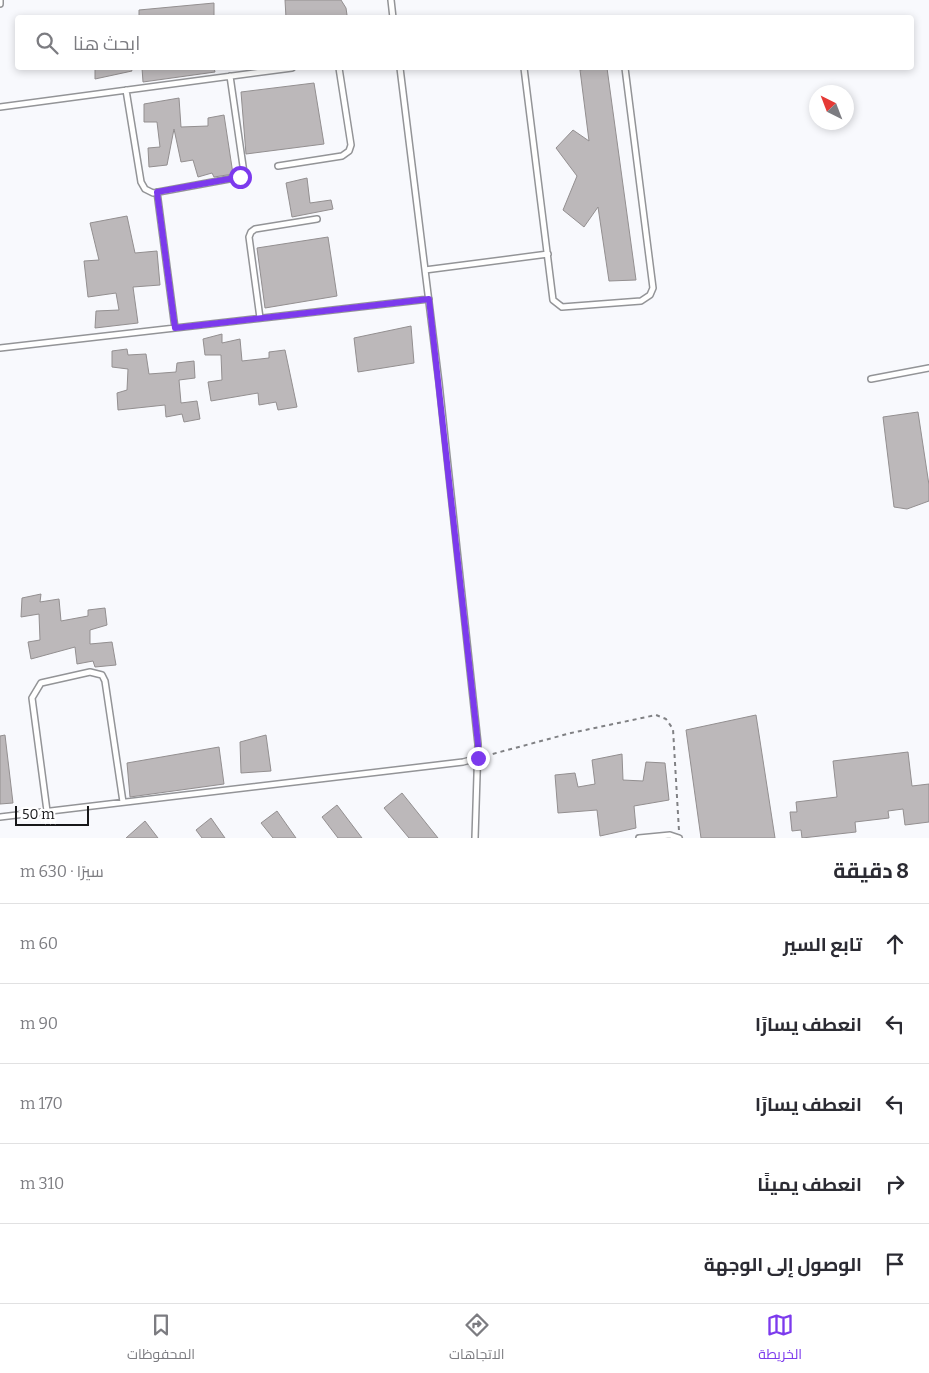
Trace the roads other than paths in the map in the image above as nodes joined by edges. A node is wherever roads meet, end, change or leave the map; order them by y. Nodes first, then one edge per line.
1 (0, 0) edge
2 (391, 0) edge
3 (0, 4) edge
4 (393, 15) edge
5 (276, 70) edge
6 (339, 70) edge
7 (400, 70) edge
8 (524, 70) edge
9 (625, 70) edge
10 (230, 76) junction
11 (126, 90) junction
12 (0, 107) edge
13 (278, 166) dead end
14 (157, 192) junction
15 (317, 219) dead end
16 (548, 254) junction
17 (425, 270) junction
18 (429, 299) junction
19 (260, 318) junction
20 (175, 328) junction
21 (0, 348) edge
22 (929, 368) edge
23 (871, 379) dead end
24 (478, 758) junction
25 (123, 802) junction
26 (48, 811) junction
27 (0, 817) edge
28 (475, 838) edge
29 (639, 838) edge
30 (679, 838) edge

1 - 3 lane
2 - 4 lane
5 - 10 lane
6 - 13 lane
7 - 17 lane
8 - 16 lane
9 - 16 lane
10 - 11 lane
10 - 14 lane
11 - 12 lane
11 - 14 lane
14 - 20 lane
15 - 19 lane
16 - 17 lane
17 - 18 lane
18 - 19 lane
18 - 24 lane
19 - 20 lane
20 - 21 lane
22 - 23 lane
24 - 25 lane
24 - 28 lane
25 - 26 lane
25 - 26 lane
26 - 27 lane
29 - 30 lane

